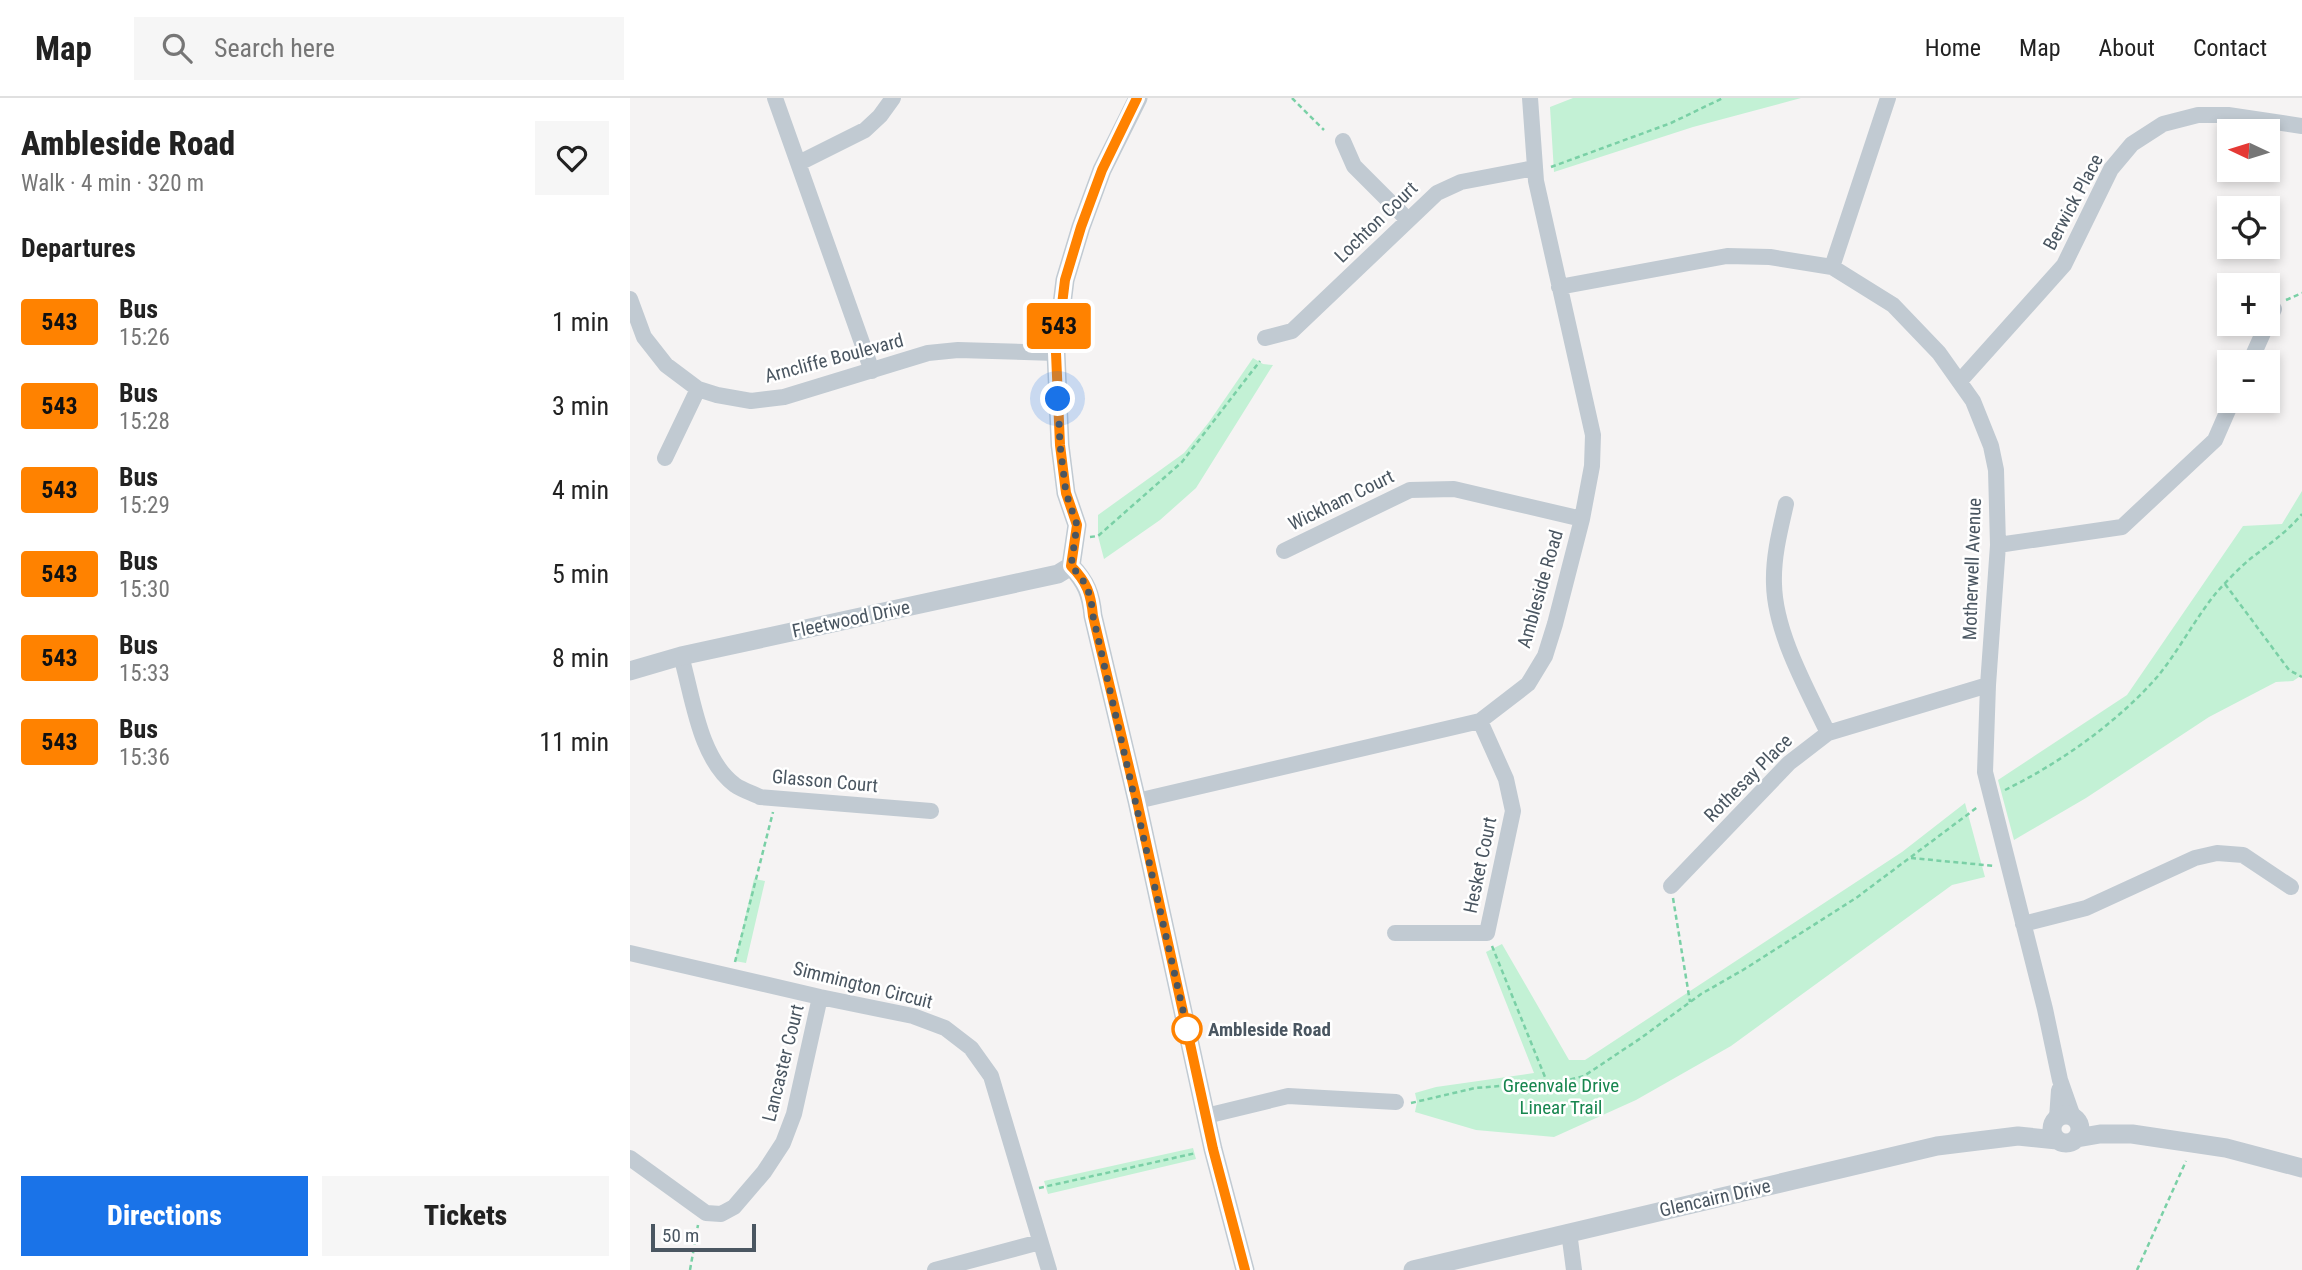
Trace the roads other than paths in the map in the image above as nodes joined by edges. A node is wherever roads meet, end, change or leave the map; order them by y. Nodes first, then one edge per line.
1 (775, 98) edge
2 (894, 98) edge
3 (1138, 98) edge
4 (1530, 98) edge
5 (1888, 98) edge
6 (2302, 126) edge
7 (1343, 141) dead end
8 (799, 163) junction
9 (1539, 169) junction
10 (1408, 220) junction
11 (1832, 267) junction
12 (1559, 287) junction
13 (630, 299) edge
14 (1265, 338) dead end
15 (1056, 353) junction
16 (872, 371) junction
17 (1960, 381) junction
18 (698, 389) junction
19 (2227, 413) edge
20 (665, 458) dead end
21 (1787, 503) dead end
22 (1582, 519) junction
23 (1998, 545) junction
24 (1284, 551) dead end
25 (1071, 566) junction
26 (681, 656) junction
27 (630, 671) edge
28 (1988, 685) junction
29 (1480, 720) junction
30 (1828, 733) junction
31 (1137, 801) junction
32 (931, 811) dead end
33 (1671, 886) road end
34 (2291, 887) dead end
35 (2022, 924) junction
36 (1395, 933) dead end
37 (630, 953) edge
38 (820, 997) junction
39 (1395, 1102) road end
40 (1206, 1116) junction
41 (2065, 1126) junction
42 (630, 1158) edge
43 (2302, 1168) edge
44 (1569, 1232) junction
45 (1040, 1241) junction
46 (935, 1270) edge
47 (1049, 1270) edge
48 (1245, 1270) edge
49 (1413, 1270) edge
50 (1574, 1270) edge

1 - 8 street
2 - 8 street
3 - 15 street
4 - 9 street, Ambleside Road
5 - 11 street
6 - 17 street, Berwick Place
7 - 10 street
8 - 16 street
9 - 10 street, Lochton Court
9 - 12 street, Ambleside Road
10 - 14 street, Lochton Court
11 - 12 street, Motherwell Avenue
11 - 17 street, Motherwell Avenue
12 - 22 street, Ambleside Road
13 - 18 street, Arncliffe Boulevard
15 - 16 street, Arncliffe Boulevard
15 - 25 street
16 - 18 street, Arncliffe Boulevard
17 - 23 street, Motherwell Avenue
18 - 20 street
19 - 23 street
21 - 30 street
22 - 24 street, Wickham Court
22 - 29 street, Ambleside Road
23 - 28 street, Motherwell Avenue
25 - 26 street, Fleetwood Drive
25 - 31 street
26 - 27 street, Fleetwood Drive
26 - 32 street, Glasson Court
28 - 30 street, Rothesay Place
28 - 35 street, Motherwell Avenue
29 - 31 street, Ambleside Road
29 - 36 street, Hesket Court
30 - 33 street, Rothesay Place
31 - 40 street
34 - 35 street
35 - 41 street, Motherwell Avenue
37 - 38 street, Simmington Circuit
38 - 42 street, Lancaster Court
38 - 45 street, Simmington Circuit
39 - 40 street
40 - 48 street
41 - 43 street, Glencairn Drive
41 - 44 street, Glencairn Drive
44 - 49 street, Glencairn Drive
44 - 50 street
45 - 46 street
45 - 47 street, Simmington Circuit

